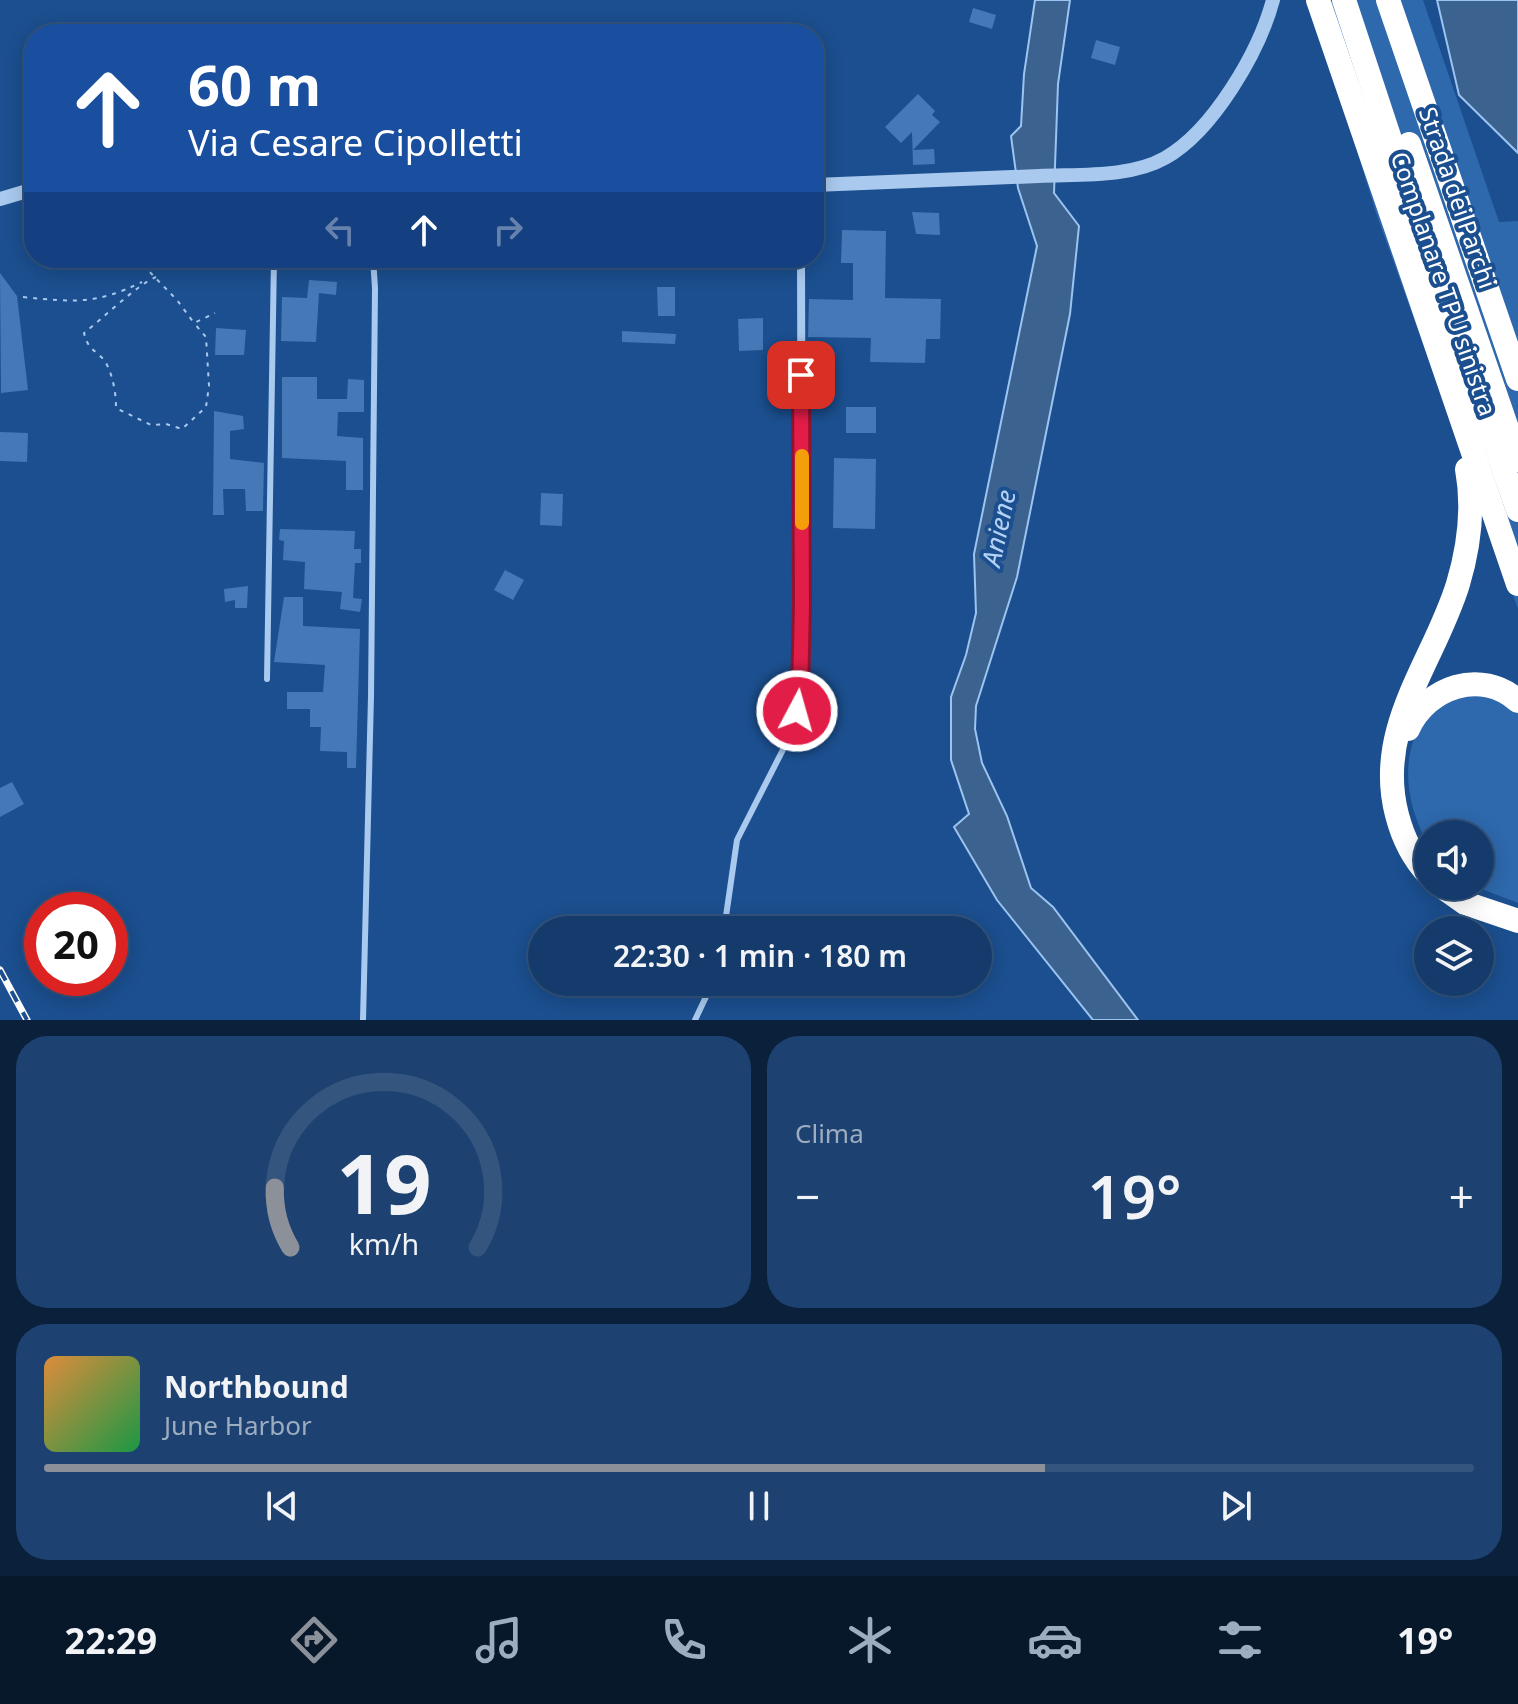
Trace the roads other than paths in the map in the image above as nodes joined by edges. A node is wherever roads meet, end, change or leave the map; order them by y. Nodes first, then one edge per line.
1 (1273, 0) edge
2 (1318, 0) edge
3 (1344, 0) edge
4 (1361, 0) edge
5 (1388, 0) edge
6 (824, 185) edge
7 (24, 192) edge
8 (0, 199) edge
9 (274, 268) edge
10 (374, 268) edge
11 (801, 268) edge
12 (1440, 364) junction
13 (1518, 379) edge
14 (1518, 460) edge
15 (1518, 510) edge
16 (1518, 584) edge
17 (802, 605) joint
18 (267, 679) dead end
19 (1518, 701) edge
20 (1397, 747) junction
21 (1414, 832) edge
22 (1414, 855) edge
23 (1461, 900) edge
24 (1488, 900) edge
25 (1518, 909) edge
26 (726, 916) edge
27 (1518, 921) edge
28 (706, 996) edge
29 (363, 1020) edge
30 (695, 1020) edge

1 - 6 street
2 - 12 highway, Complanare TPU sinistra
3 - 15 highway, Strada dei Parchi
4 - 14 highway, Strada dei Parchi
5 - 13 highway
7 - 8 street
9 - 18 lane
10 - 29 lane
11 - 17 street
12 - 16 highway, Complanare TPU sinistra
12 - 20 highway
17 - 26 lane
19 - 20 highway
20 - 21 highway
20 - 22 highway
23 - 27 highway
24 - 25 highway
28 - 30 lane

